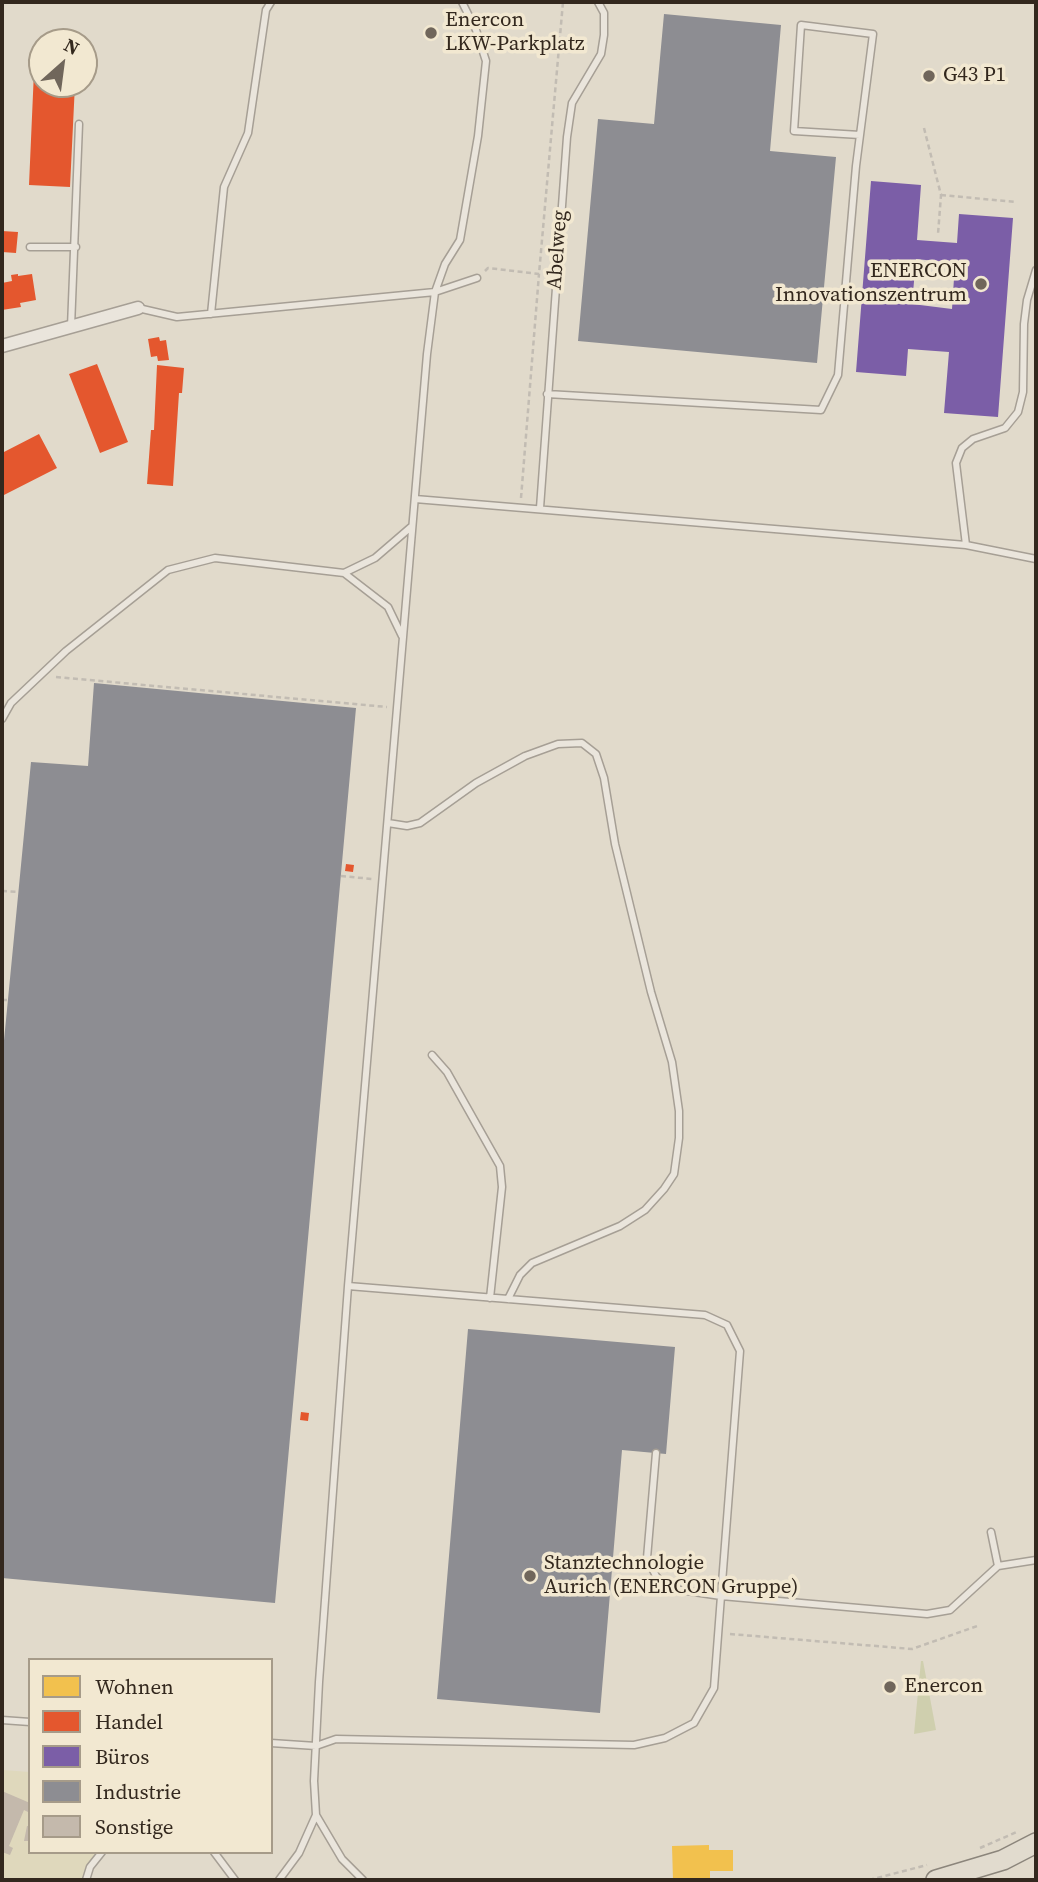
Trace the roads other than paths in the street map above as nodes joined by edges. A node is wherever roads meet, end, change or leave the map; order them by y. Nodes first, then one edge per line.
1 (271, 2) edge
2 (462, 2) edge
3 (598, 2) edge
4 (79, 124) dead end
5 (860, 135) junction
6 (30, 247) dead end
7 (76, 247) junction
8 (1036, 270) edge
9 (477, 278) road end
10 (435, 292) junction
11 (138, 308) joint
12 (211, 314) junction
13 (71, 327) junction
14 (2, 346) edge
15 (547, 394) junction
16 (415, 499) junction
17 (540, 508) junction
18 (411, 527) junction
19 (966, 545) junction
20 (1036, 559) edge
21 (344, 573) junction
22 (403, 640) junction
23 (2, 719) edge
24 (388, 824) junction
25 (432, 1055) dead end
26 (348, 1286) junction
27 (490, 1298) junction
28 (508, 1299) junction
29 (656, 1453) dead end
30 (991, 1532) dead end
31 (1036, 1560) edge
32 (998, 1566) junction
33 (721, 1596) junction
34 (2, 1720) edge
35 (28, 1722) edge
36 (273, 1742) edge
37 (316, 1746) junction
38 (316, 1815) junction
39 (1030, 1836) edge
40 (100, 1854) edge
41 (216, 1854) edge
42 (935, 1872) edge
43 (86, 1880) edge
44 (235, 1880) edge
45 (279, 1880) edge
46 (362, 1880) edge

1 - 12 lane
2 - 10 lane
3 - 15 lane, Abelweg
4 - 7 lane
5 - 5 lane
5 - 15 lane
6 - 7 lane
7 - 13 lane
8 - 19 lane
9 - 10 lane
10 - 12 lane
10 - 16 lane
11 - 12 lane
11 - 13 street
13 - 14 street
15 - 17 lane, Abelweg
16 - 17 lane
16 - 18 lane
17 - 19 lane
18 - 21 lane
18 - 22 lane
19 - 20 lane
21 - 22 lane
21 - 23 lane
22 - 24 lane
24 - 26 lane
24 - 28 lane
25 - 27 lane
26 - 27 lane
26 - 37 lane
27 - 28 lane
28 - 33 lane
29 - 33 lane
30 - 32 lane
31 - 32 lane
32 - 33 lane
33 - 37 lane
34 - 35 lane
36 - 37 lane
37 - 38 lane
38 - 45 lane
38 - 46 lane
39 - 42 main road
40 - 43 lane
41 - 44 lane

